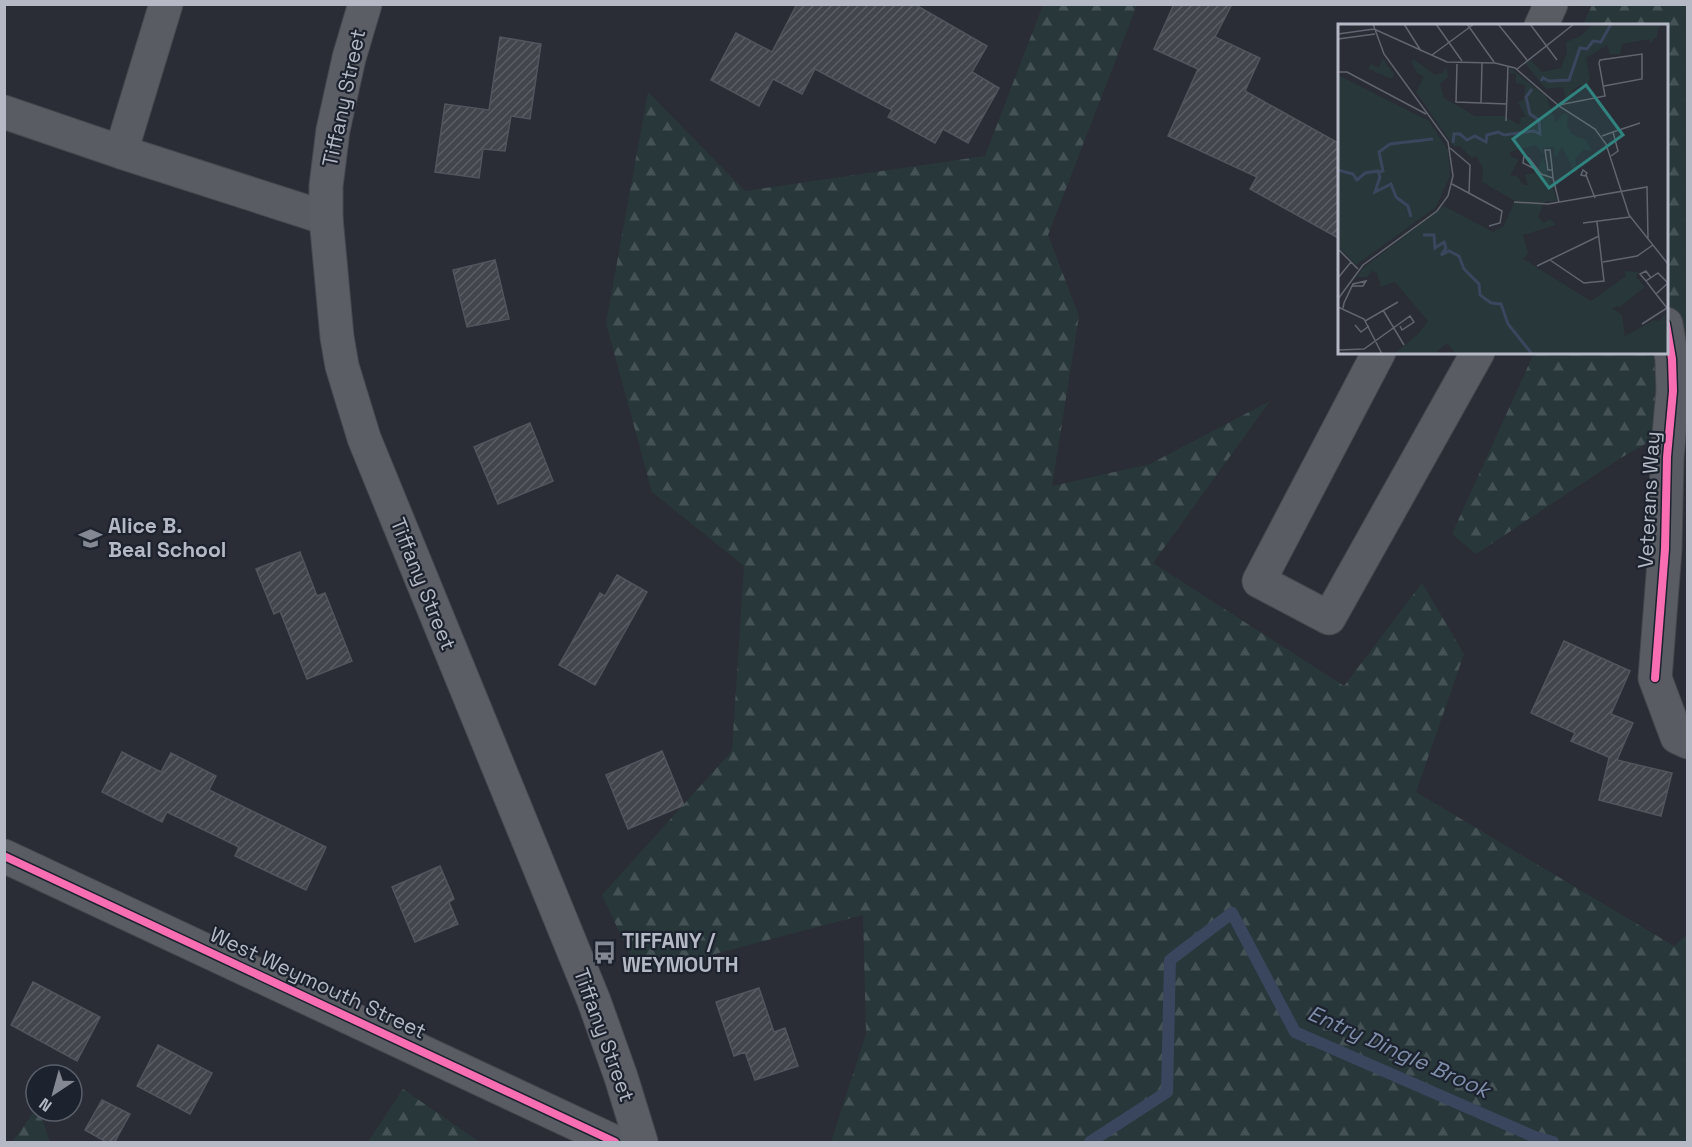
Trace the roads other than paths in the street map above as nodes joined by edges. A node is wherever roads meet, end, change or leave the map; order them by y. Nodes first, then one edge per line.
1 (166, 4) edge
2 (365, 4) edge
3 (1551, 4) edge
4 (1542, 24) edge
5 (4, 112) edge
6 (121, 152) junction
7 (326, 218) junction
8 (1668, 336) edge
9 (1378, 354) edge
10 (1477, 354) edge
11 (1680, 413) edge
12 (1688, 742) edge
13 (4, 856) edge
14 (615, 1143) edge
15 (641, 1143) edge

1 - 6 street
2 - 7 main road, Tiffany Street
3 - 4 street
5 - 6 street
6 - 7 street
7 - 15 main road, Tiffany Street
8 - 11 street, Veterans Way
9 - 10 street
11 - 12 street, Veterans Way
13 - 14 street, West Weymouth Street

